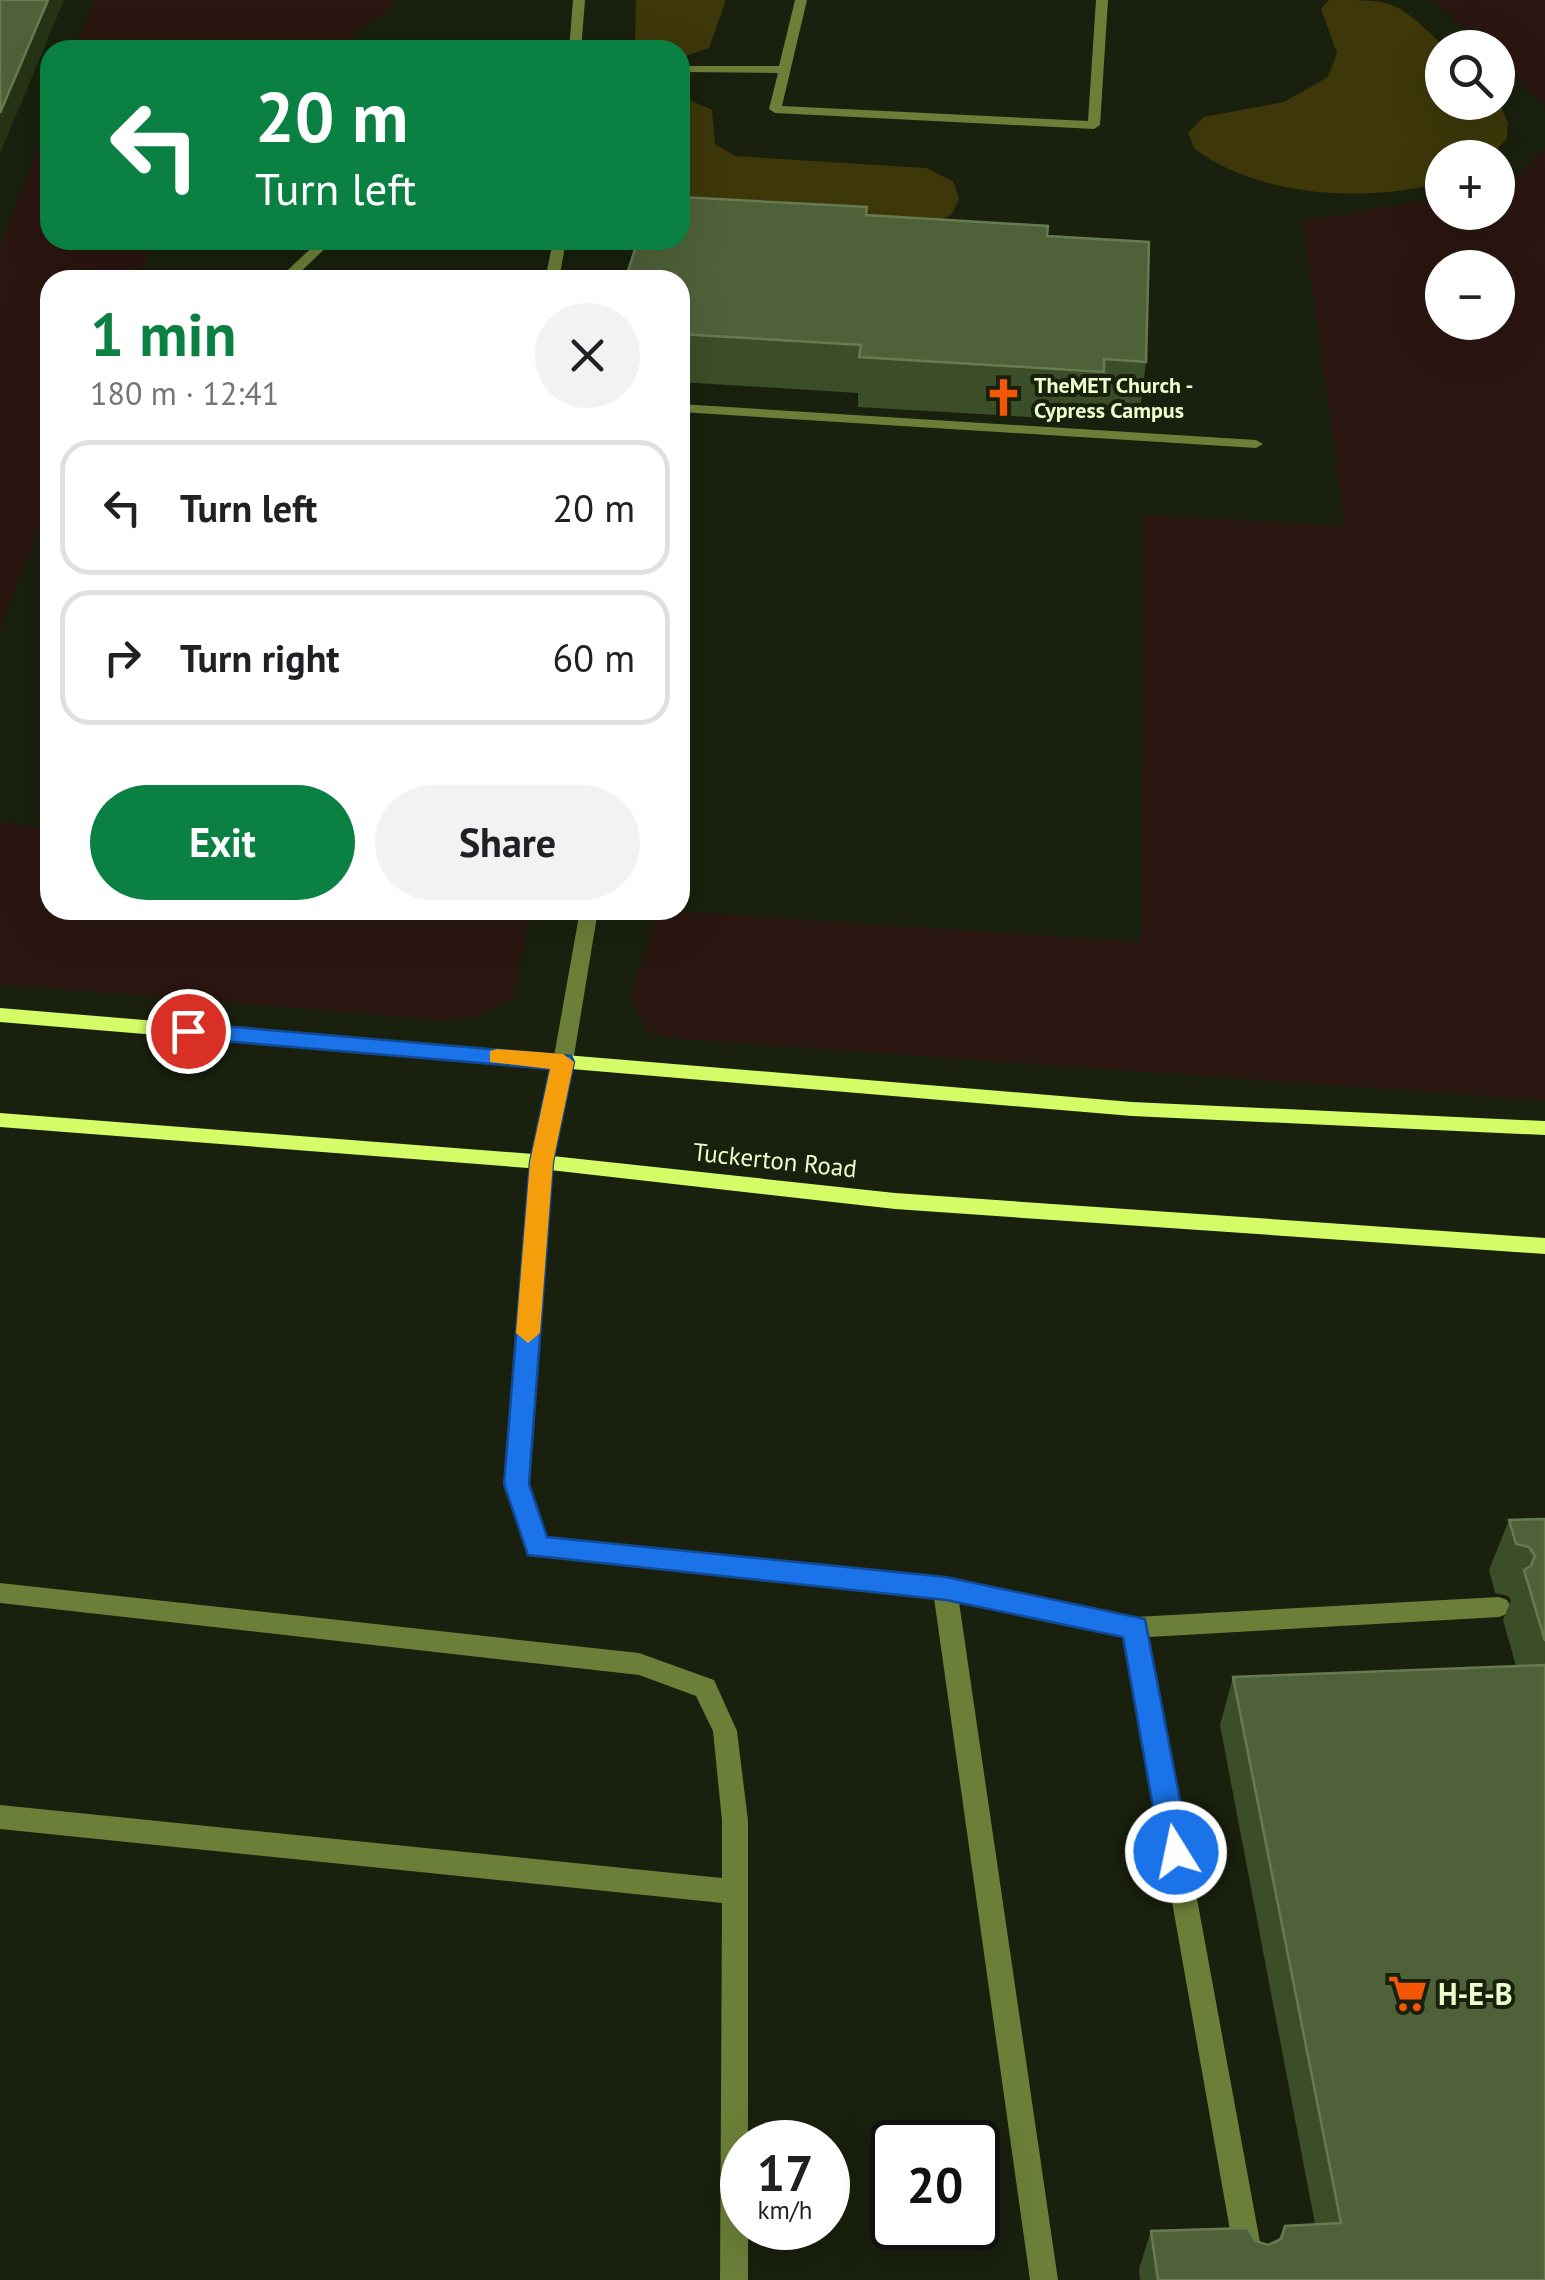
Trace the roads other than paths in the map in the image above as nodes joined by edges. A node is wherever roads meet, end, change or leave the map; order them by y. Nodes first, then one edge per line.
1 (579, 0) edge
2 (801, 0) edge
3 (1102, 0) edge
4 (576, 40) edge
5 (690, 69) edge
6 (784, 70) junction
7 (317, 250) edge
8 (295, 270) edge
9 (690, 409) edge
10 (1256, 444) dead end
11 (587, 920) edge
12 (0, 1015) edge
13 (563, 1062) junction
14 (0, 1120) edge
15 (1545, 1128) edge
16 (541, 1162) junction
17 (1545, 1246) edge
18 (946, 1588) junction
19 (0, 1593) edge
20 (1499, 1607) dead end
21 (1135, 1628) junction
22 (0, 1817) edge
23 (734, 1892) junction
24 (1250, 2265) edge
25 (734, 2280) edge
26 (1044, 2280) edge

1 - 4 street
2 - 6 street
3 - 6 street
5 - 6 street
7 - 8 street
9 - 10 street
11 - 13 street
12 - 13 main road
13 - 15 main road
13 - 16 main road
14 - 16 main road, Tuckerton Road
16 - 17 main road, Tuckerton Road
16 - 18 street
18 - 21 street
18 - 26 street
19 - 23 street
20 - 21 street
21 - 24 street
22 - 23 street
23 - 25 street

